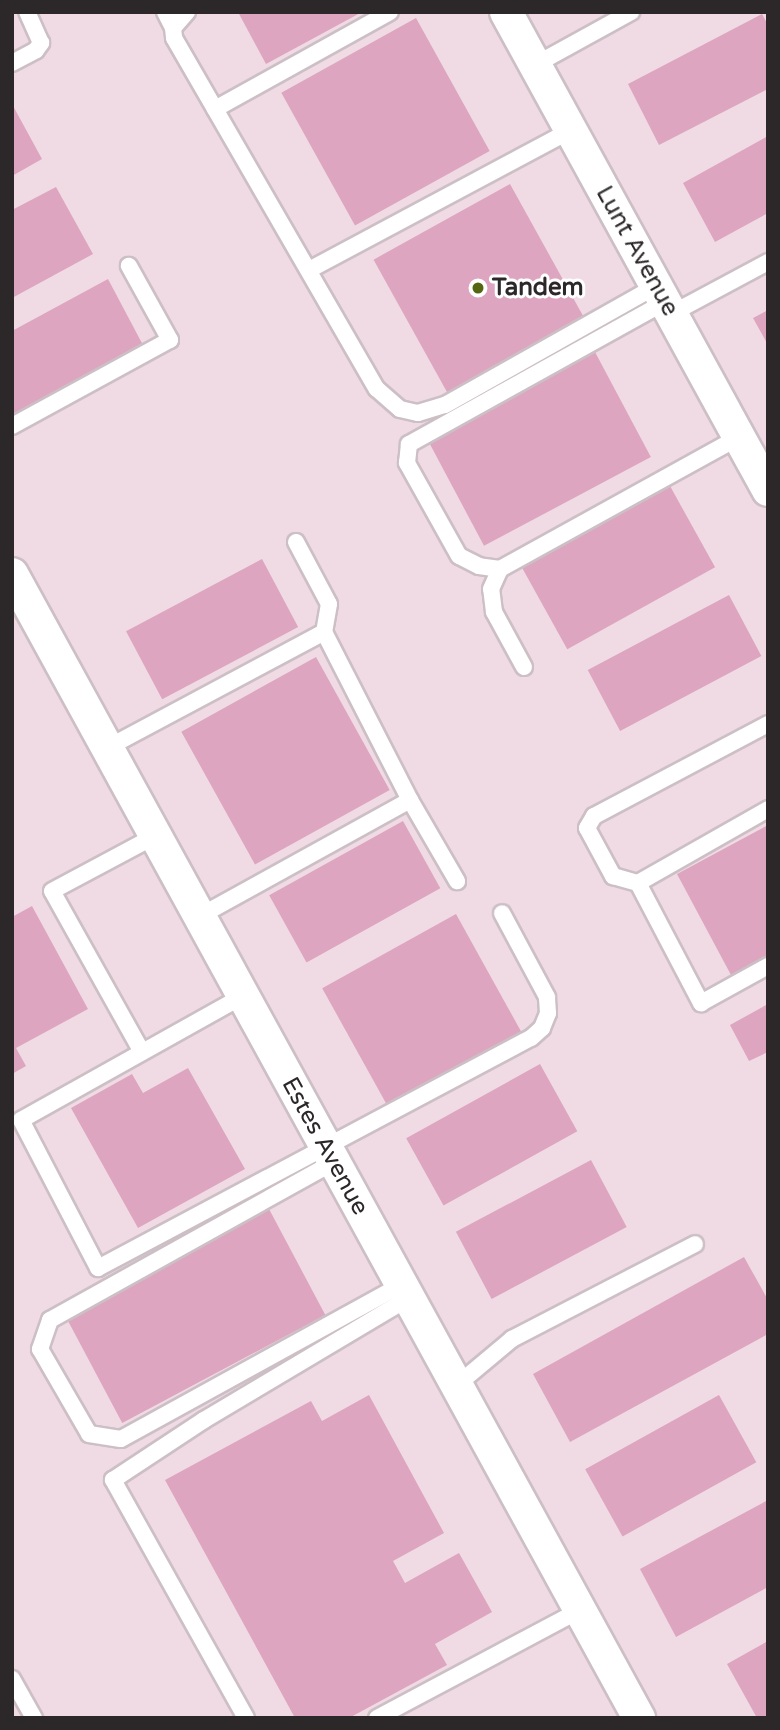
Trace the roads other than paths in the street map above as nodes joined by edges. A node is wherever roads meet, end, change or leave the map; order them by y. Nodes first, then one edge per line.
1 (27, 12) edge
2 (165, 12) edge
3 (187, 12) edge
4 (390, 12) edge
5 (506, 12) edge
6 (631, 12) edge
7 (173, 28) junction
8 (12, 63) edge
9 (535, 65) junction
10 (215, 109) junction
11 (571, 130) junction
12 (768, 262) edge
13 (128, 265) dead end
14 (309, 270) junction
15 (664, 300) junction
16 (12, 426) edge
17 (739, 437) junction
18 (768, 490) edge
19 (296, 542) dead end
20 (500, 569) junction
21 (15, 584) edge
22 (324, 632) junction
23 (524, 667) dead end
24 (768, 724) edge
25 (107, 748) junction
26 (410, 800) junction
27 (768, 809) edge
28 (155, 836) junction
29 (457, 881) dead end
30 (638, 883) junction
31 (502, 913) dead end
32 (200, 916) junction
33 (768, 966) edge
34 (243, 996) junction
35 (142, 1052) junction
36 (330, 1154) junction
37 (695, 1244) dead end
38 (405, 1292) junction
39 (457, 1385) junction
40 (580, 1610) junction
41 (12, 1679) edge
42 (34, 1718) edge
43 (246, 1718) edge
44 (377, 1718) edge
45 (639, 1718) edge

1 - 8 lane
2 - 7 lane
3 - 7 lane
4 - 10 lane
5 - 9 street, Lunt Avenue
6 - 9 lane
7 - 10 lane
9 - 11 street, Lunt Avenue
10 - 14 lane
11 - 14 lane
11 - 15 street, Lunt Avenue
12 - 15 lane
13 - 16 lane
14 - 15 lane
15 - 17 street, Lunt Avenue
15 - 20 lane
17 - 18 street, Lunt Avenue
17 - 20 lane
19 - 22 lane
20 - 23 lane
21 - 25 street, Estes Avenue
22 - 25 lane
22 - 26 lane
24 - 30 lane
25 - 28 street, Estes Avenue
26 - 29 lane
26 - 32 lane
27 - 30 lane
28 - 32 street, Estes Avenue
28 - 35 lane
30 - 33 lane
31 - 36 lane
32 - 34 street, Estes Avenue
34 - 35 lane
34 - 36 street, Estes Avenue
35 - 36 lane
36 - 38 street, Estes Avenue
36 - 38 lane
37 - 39 lane
38 - 39 street, Estes Avenue
38 - 43 lane
39 - 40 street, Estes Avenue
40 - 44 lane
40 - 45 street, Estes Avenue
41 - 42 lane

